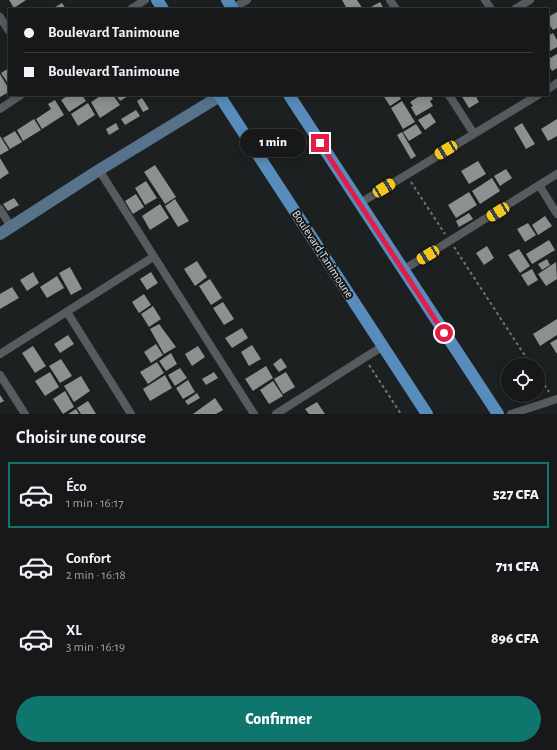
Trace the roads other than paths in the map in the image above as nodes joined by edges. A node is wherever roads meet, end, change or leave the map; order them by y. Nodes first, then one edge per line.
1 (145, 0) edge
2 (246, 0) edge
3 (530, 0) edge
4 (231, 6) edge
5 (133, 8) edge
6 (517, 8) edge
7 (0, 17) edge
8 (8, 29) edge
9 (20, 96) edge
10 (220, 96) edge
11 (290, 96) edge
12 (450, 96) edge
13 (536, 96) edge
14 (0, 109) edge
15 (474, 134) junction
16 (99, 170) junction
17 (557, 174) edge
18 (539, 185) junction
19 (360, 204) junction
20 (0, 209) edge
21 (557, 214) edge
22 (11, 227) junction
23 (0, 234) edge
24 (153, 257) junction
25 (403, 270) junction
26 (67, 312) junction
27 (383, 346) junction
28 (0, 354) edge
29 (0, 376) edge
30 (556, 400) edge
31 (25, 414) edge
32 (131, 414) edge
33 (254, 414) edge
34 (276, 414) edge
35 (427, 414) edge
36 (498, 414) edge
37 (511, 414) edge

1 - 5 street
2 - 4 street
3 - 6 street
7 - 8 street
9 - 14 street
10 - 16 street
10 - 27 main road, Boulevard Tanimoune
11 - 19 main road
12 - 15 street
13 - 15 street
15 - 19 street
16 - 22 street
16 - 24 street
17 - 18 street
18 - 21 street
18 - 25 street
19 - 25 main road
20 - 22 street
22 - 23 street
24 - 26 street
24 - 33 street
25 - 36 main road
26 - 28 street
26 - 32 street
27 - 34 street
27 - 35 main road, Boulevard Tanimoune
29 - 31 street
30 - 37 street

